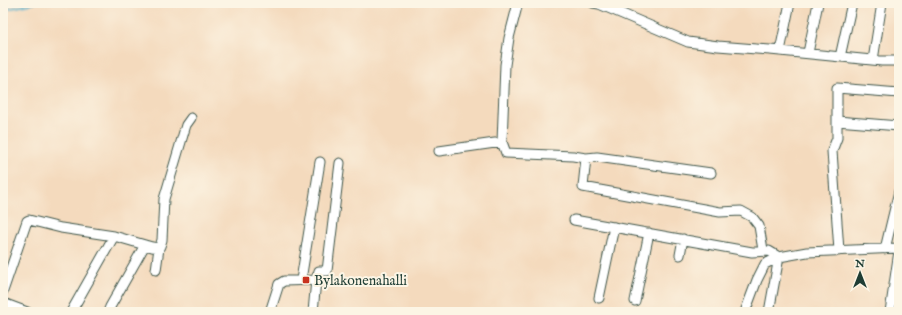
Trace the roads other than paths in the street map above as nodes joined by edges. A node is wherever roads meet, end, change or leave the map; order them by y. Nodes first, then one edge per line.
1 (518, 3) edge
2 (593, 3) edge
3 (790, 3) edge
4 (818, 3) edge
5 (852, 3) edge
6 (882, 3) edge
7 (612, 6) edge
8 (780, 51) junction
9 (808, 54) junction
10 (840, 57) junction
11 (873, 60) junction
12 (899, 61) edge
13 (899, 93) edge
14 (191, 118) dead end
15 (836, 121) junction
16 (899, 126) edge
17 (502, 142) junction
18 (439, 152) dead end
19 (586, 158) junction
20 (320, 162) dead end
21 (340, 163) dead end
22 (711, 173) dead end
23 (899, 191) edge
24 (574, 220) dead end
25 (614, 227) junction
26 (649, 233) junction
27 (114, 236) junction
28 (683, 239) junction
29 (145, 245) junction
30 (159, 248) junction
31 (885, 248) junction
32 (899, 248) edge
33 (763, 250) junction
34 (839, 251) junction
35 (899, 251) edge
36 (680, 255) dead end
37 (779, 257) junction
38 (156, 270) dead end
39 (301, 280) junction
40 (316, 280) junction
41 (3, 291) edge
42 (599, 298) dead end
43 (635, 301) dead end
44 (3, 303) edge
45 (27, 312) edge
46 (71, 312) edge
47 (108, 312) edge
48 (270, 312) edge
49 (313, 312) edge
50 (745, 312) edge
51 (769, 312) edge
52 (890, 312) edge

1 - 17 street
2 - 7 street
3 - 8 street
4 - 9 street
5 - 10 street
6 - 11 street
7 - 8 street
8 - 9 street
9 - 10 street
10 - 11 street
11 - 12 street
13 - 15 street
14 - 30 street
15 - 16 street
15 - 34 street
17 - 18 street
17 - 19 street
19 - 22 street
19 - 33 street
20 - 39 street
21 - 40 street
23 - 31 street
24 - 25 street
25 - 26 street
25 - 42 street
26 - 28 street
26 - 43 street
27 - 29 street
27 - 41 street
27 - 46 street
28 - 33 street
28 - 36 street
29 - 30 street
29 - 47 street
30 - 38 street
31 - 32 street
31 - 34 street
33 - 37 street
34 - 37 street
35 - 52 street
37 - 50 street
37 - 51 street
39 - 40 street
39 - 48 street
40 - 49 street
44 - 45 street

